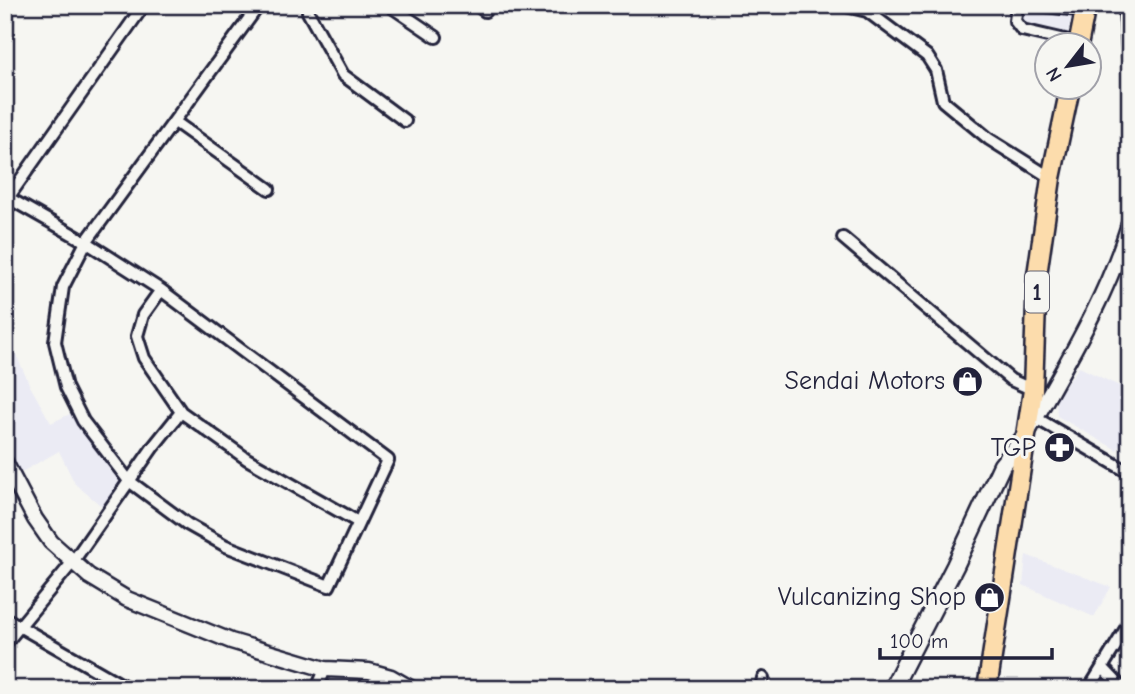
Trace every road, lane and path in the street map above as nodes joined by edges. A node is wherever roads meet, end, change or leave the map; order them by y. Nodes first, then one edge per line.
1 (144, 5) edge
2 (259, 5) edge
3 (309, 5) edge
4 (389, 5) edge
5 (842, 5) edge
6 (1017, 5) edge
7 (1039, 5) edge
8 (1126, 5) edge
9 (1086, 8) edge
10 (1081, 32) edge
11 (1034, 33) edge
12 (436, 37) dead end
13 (1130, 57) edge
14 (1067, 102) edge
15 (405, 121) dead end
16 (175, 122) junction
17 (1051, 178) junction
18 (269, 189) dead end
19 (6, 199) edge
20 (1130, 220) edge
21 (843, 238) dead end
22 (86, 242) junction
23 (161, 290) junction
24 (1033, 390) junction
25 (181, 412) junction
26 (1036, 418) junction
27 (1027, 434) junction
28 (5, 462) edge
29 (1130, 473) edge
30 (129, 481) junction
31 (358, 522) junction
32 (72, 563) junction
33 (5, 618) edge
34 (1130, 622) edge
35 (18, 627) junction
36 (5, 644) edge
37 (1103, 668) junction
38 (325, 669) junction
39 (130, 689) edge
40 (317, 689) edge
41 (412, 689) edge
42 (891, 689) edge
43 (987, 689) edge
44 (1089, 689) edge
45 (1123, 689) edge

1 - 19 street
2 - 16 street
3 - 15 street
4 - 12 street
5 - 17 street
6 - 11 street
7 - 9 street
8 - 13 street
9 - 10 main road
14 - 17 main road, 1
16 - 18 street
16 - 22 street
17 - 24 main road, 1
19 - 22 street
20 - 26 street
21 - 24 street
22 - 23 street
22 - 30 street
23 - 25 street
23 - 31 street
24 - 27 main road, 1
25 - 30 street
25 - 31 street
26 - 27 street
26 - 29 street
27 - 42 main road
27 - 43 main road, 1
28 - 32 street
30 - 31 street
30 - 32 street
32 - 35 street
32 - 38 street
33 - 35 street
34 - 37 street
35 - 36 street
35 - 39 street
37 - 44 street
37 - 45 street
38 - 40 street
38 - 41 street

